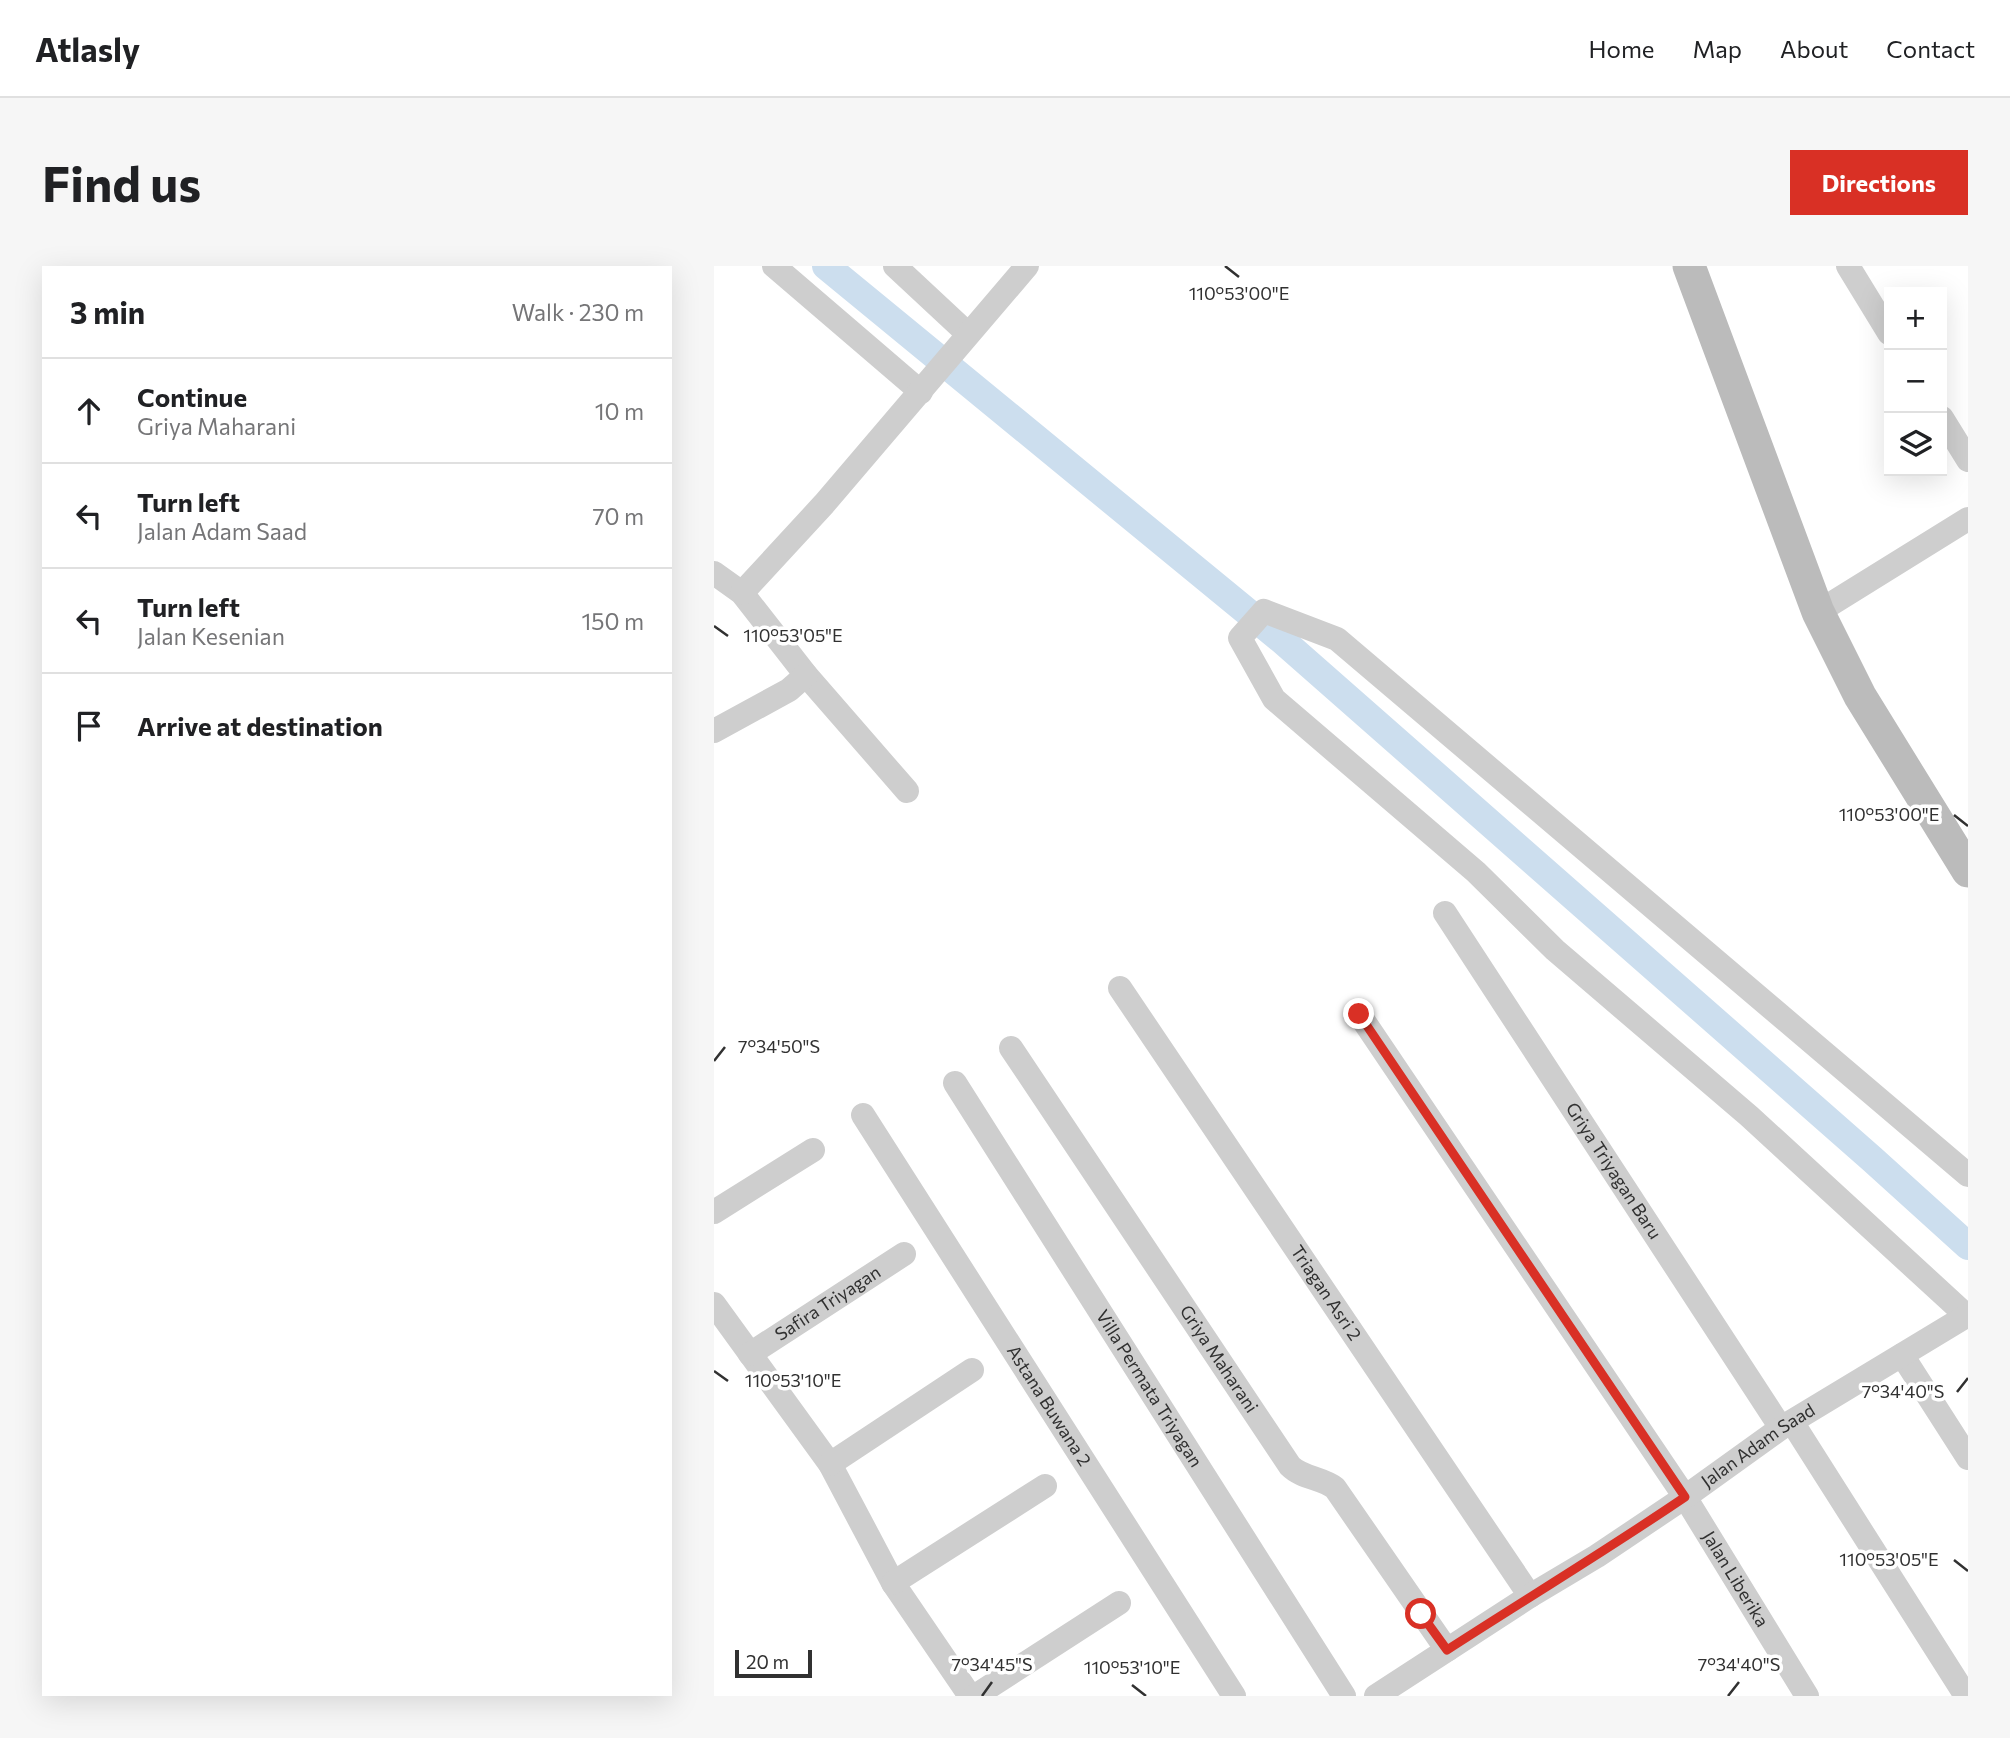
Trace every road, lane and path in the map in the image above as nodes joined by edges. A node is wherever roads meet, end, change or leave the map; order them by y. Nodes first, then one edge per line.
1 (774, 266) edge
2 (895, 266) edge
3 (1027, 266) edge
4 (1689, 266) edge
5 (1848, 266) edge
6 (1884, 325) edge
7 (961, 343) junction
8 (921, 392) junction
9 (1947, 426) edge
10 (1968, 460) edge
11 (1968, 520) edge
12 (714, 573) edge
13 (741, 593) junction
14 (1818, 612) junction
15 (806, 675) junction
16 (714, 731) edge
17 (906, 791) dead end
18 (1968, 870) edge
19 (1445, 913) dead end
20 (1120, 988) dead end
21 (1359, 1014) dead end
22 (1011, 1048) dead end
23 (955, 1083) dead end
24 (863, 1115) dead end
25 (813, 1150) dead end
26 (1968, 1175) edge
27 (714, 1212) edge
28 (904, 1254) dead end
29 (714, 1304) edge
30 (1968, 1316) edge
31 (750, 1354) junction
32 (1902, 1355) junction
33 (972, 1370) dead end
34 (1786, 1425) junction
35 (1968, 1458) edge
36 (830, 1464) junction
37 (1045, 1486) dead end
38 (1685, 1497) junction
39 (893, 1583) junction
40 (1530, 1596) junction
41 (1119, 1603) dead end
42 (1447, 1650) junction
43 (973, 1696) edge
44 (1234, 1696) edge
45 (1344, 1696) edge
46 (1376, 1696) edge
47 (1807, 1696) edge
48 (1966, 1696) edge

1 - 8 street
2 - 7 street
3 - 7 street
4 - 14 main road
5 - 6 street
7 - 8 street
8 - 13 street
9 - 10 street
11 - 14 street
12 - 13 street
13 - 15 street
14 - 18 main road
15 - 16 street
15 - 17 street
19 - 34 street, Griya Triyagan Baru
20 - 40 street, Triagan Asri 2
21 - 38 street, Jalan Liberika
22 - 42 street, Griya Maharani
23 - 45 street, Villa Permata Triyagan
24 - 44 street, Astana Buwana 2
25 - 27 street
26 - 30 street
28 - 31 street, Safira Triyagan
29 - 31 street
30 - 32 street, Jalan Adam Saad
31 - 36 street
32 - 34 street, Jalan Adam Saad
32 - 35 street
33 - 36 street
34 - 38 street, Jalan Adam Saad
34 - 48 street, Griya Triyagan Baru
36 - 39 street
37 - 39 street
38 - 40 street, Jalan Adam Saad
38 - 47 street, Jalan Liberika
39 - 43 street
40 - 42 street, Jalan Adam Saad
41 - 43 street
42 - 46 street, Jalan Adam Saad

